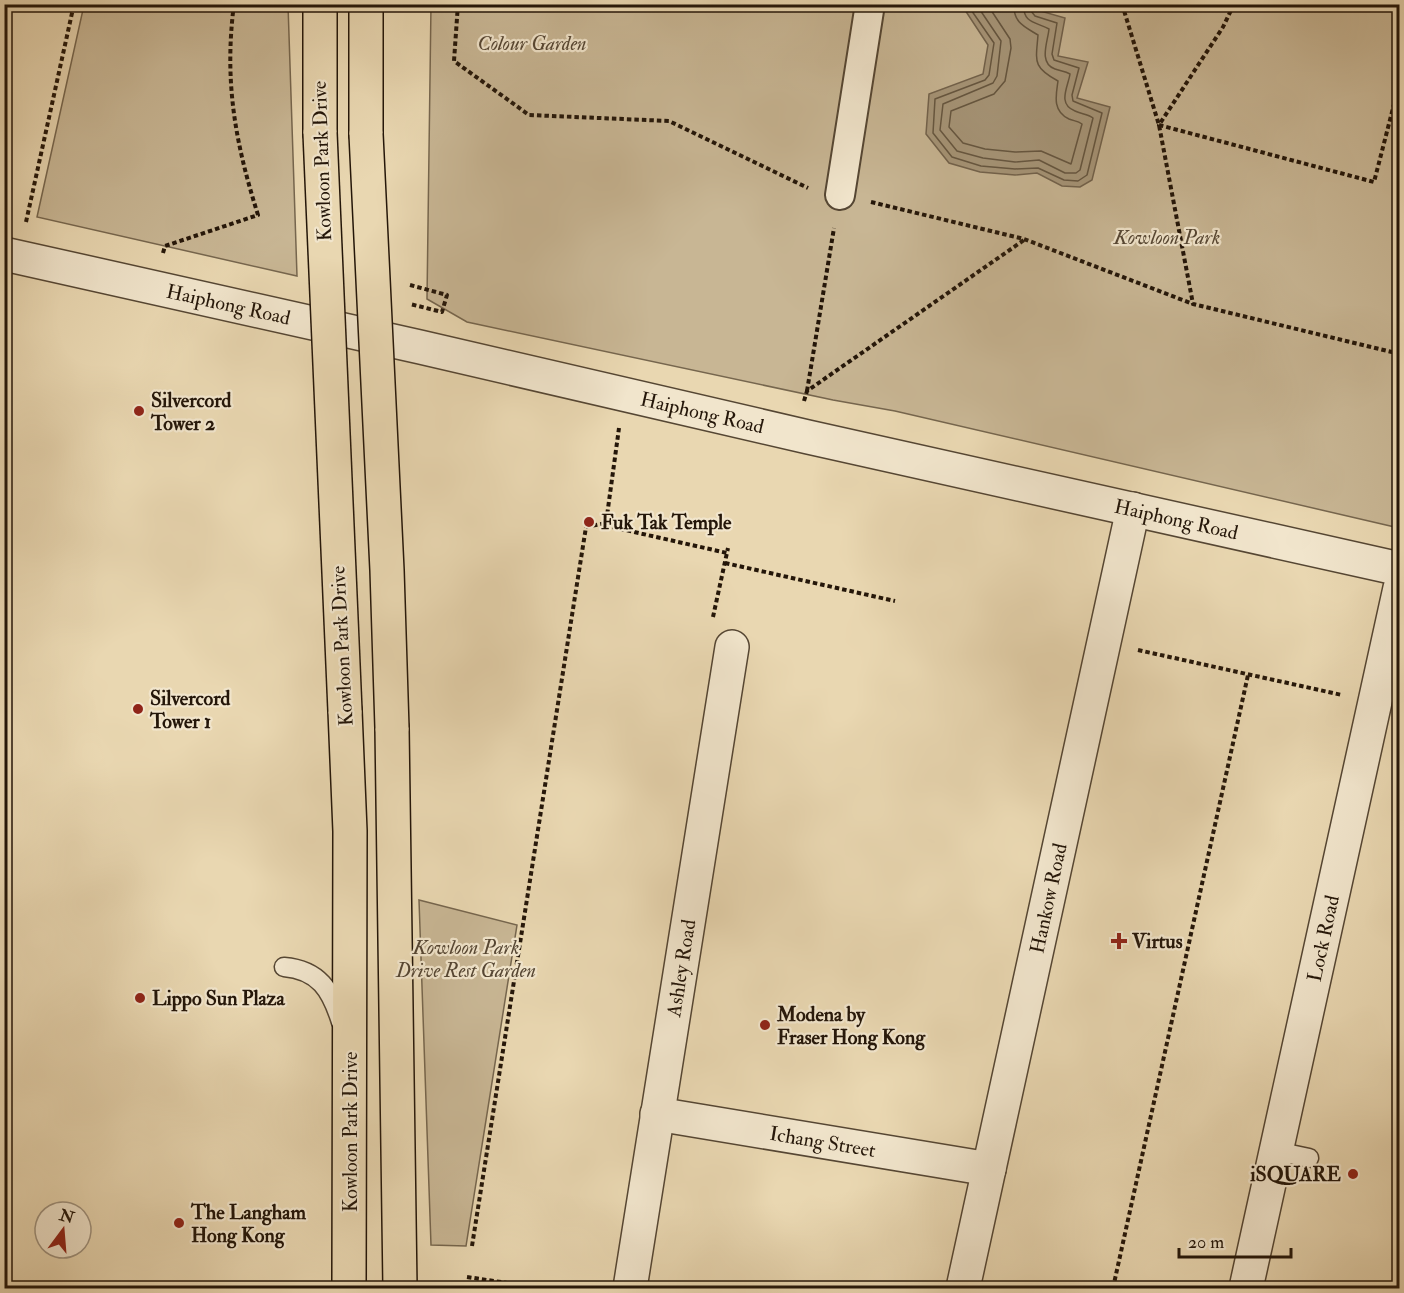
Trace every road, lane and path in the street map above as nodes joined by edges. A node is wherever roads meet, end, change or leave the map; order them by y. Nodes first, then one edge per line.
1 (74, 4) edge
2 (234, 4) edge
3 (320, 4) edge
4 (366, 4) edge
5 (458, 4) edge
6 (870, 4) edge
7 (1122, 4) edge
8 (1233, 4) edge
9 (1400, 81) edge
10 (1159, 124) junction
11 (840, 195) junction
12 (24, 229) dead end
13 (1024, 239) junction
14 (165, 246) dead end
15 (4, 255) edge
16 (410, 285) dead end
17 (408, 303) dead end
18 (1193, 304) junction
19 (1400, 354) edge
20 (807, 391) junction
21 (803, 408) dead end
22 (620, 422) dead end
23 (1133, 509) junction
24 (606, 523) junction
25 (725, 563) junction
26 (1400, 568) edge
27 (1400, 588) edge
28 (895, 601) dead end
29 (712, 618) dead end
30 (732, 647) dead end
31 (1134, 649) dead end
32 (1248, 675) junction
33 (1348, 696) dead end
34 (284, 967) dead end
35 (350, 1046) junction
36 (657, 1114) junction
37 (1276, 1151) junction
38 (1309, 1158) dead end
39 (989, 1169) junction
40 (472, 1246) dead end
41 (467, 1277) dead end
42 (349, 1288) edge
43 (400, 1288) edge
44 (541, 1288) edge
45 (630, 1288) edge
46 (963, 1288) edge
47 (1113, 1288) edge
48 (1246, 1288) edge

1 - 12 path
2 - 14 path
3 - 35 main road, Kowloon Park Drive, bridge
4 - 43 main road, bridge
5 - 11 path
6 - 11 street
7 - 10 path
8 - 10 path
9 - 10 path
10 - 18 path
11 - 13 path
11 - 20 path
13 - 18 path
13 - 20 path
15 - 23 street, Haiphong Road
16 - 17 path
18 - 19 path
20 - 21 path
22 - 24 path
23 - 26 street, Haiphong Road
23 - 39 street, Hankow Road
24 - 25 path
24 - 40 path
25 - 28 path
25 - 29 path
27 - 37 street, Lock Road
30 - 36 street, Ashley Road
31 - 32 path
32 - 33 path
32 - 47 path
34 - 35 lane
35 - 42 main road, Kowloon Park Drive
36 - 39 street, Ichang Street
36 - 45 street, Ashley Road
37 - 38 lane
37 - 48 street, Lock Road
39 - 46 street, Hankow Road
41 - 44 path

